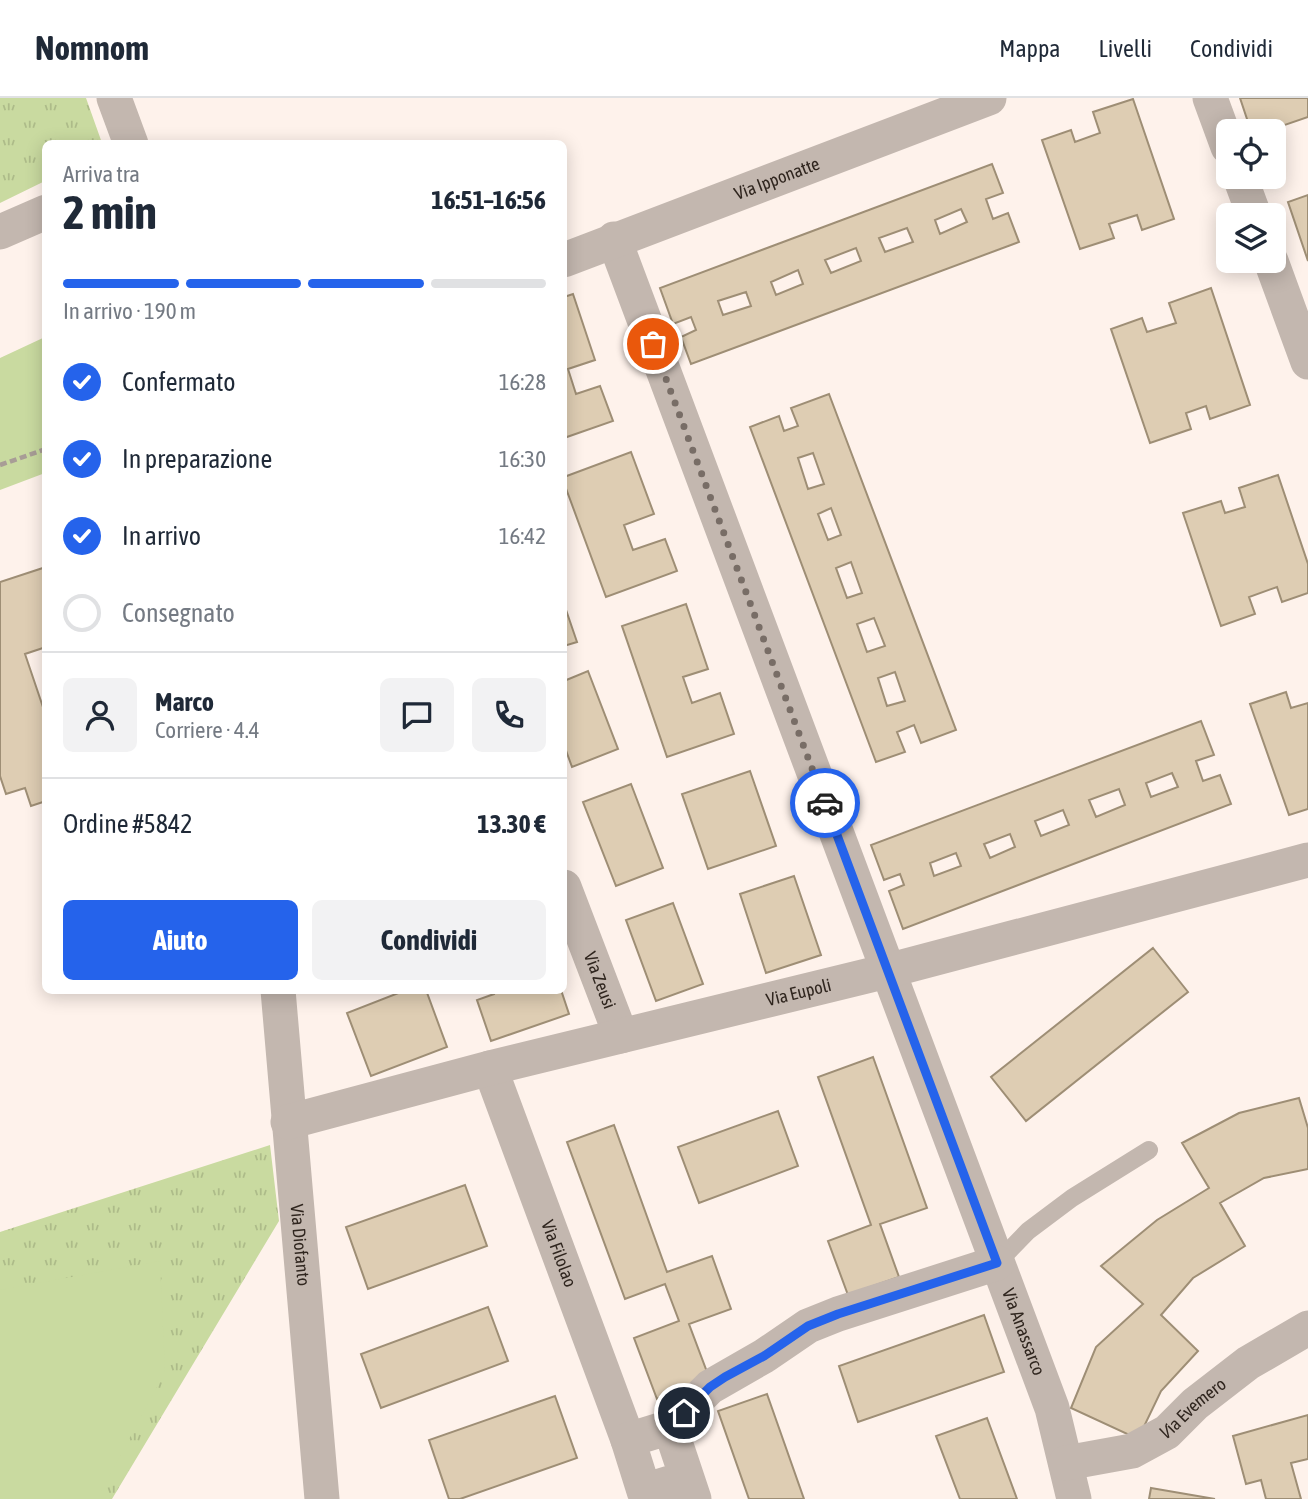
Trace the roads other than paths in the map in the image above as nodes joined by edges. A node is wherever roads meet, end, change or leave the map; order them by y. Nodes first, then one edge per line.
1 (114, 98) edge
2 (989, 98) edge
3 (1210, 98) edge
4 (1218, 119) edge
5 (130, 140) edge
6 (42, 214) edge
7 (0, 232) edge
8 (614, 239) junction
9 (567, 259) edge
10 (1278, 273) edge
11 (1300, 314) edge
12 (1308, 362) edge
13 (1308, 859) edge
14 (567, 895) edge
15 (887, 971) junction
16 (278, 994) edge
17 (621, 1035) junction
18 (490, 1068) junction
19 (288, 1122) junction
20 (1149, 1150) dead end
21 (997, 1263) junction
22 (1308, 1328) edge
23 (670, 1427) junction
24 (628, 1440) junction
25 (1066, 1463) junction
26 (690, 1489) edge
27 (633, 1495) edge
28 (322, 1499) edge
29 (1074, 1499) edge

1 - 5 street
2 - 8 street, Via Ipponatte
3 - 4 street
6 - 7 street
8 - 9 street, Via Ipponatte
8 - 15 street, Via Anassarco
10 - 11 street
11 - 12 street
13 - 15 street, Via Eupoli
14 - 17 street, Via Zeusi
15 - 17 street, Via Eupoli
15 - 21 street, Via Anassarco
16 - 19 street, Via Diofanto
17 - 18 street, Via Eupoli
18 - 19 street, Via Eupoli
18 - 24 street, Via Filolao
19 - 28 street, Via Diofanto
20 - 21 lane
21 - 23 street
21 - 25 street, Via Anassarco
22 - 25 street, Via Evemero
23 - 24 street
23 - 26 street
24 - 27 street, Via Filolao
25 - 29 street, Via Anassarco
26 - 27 street

